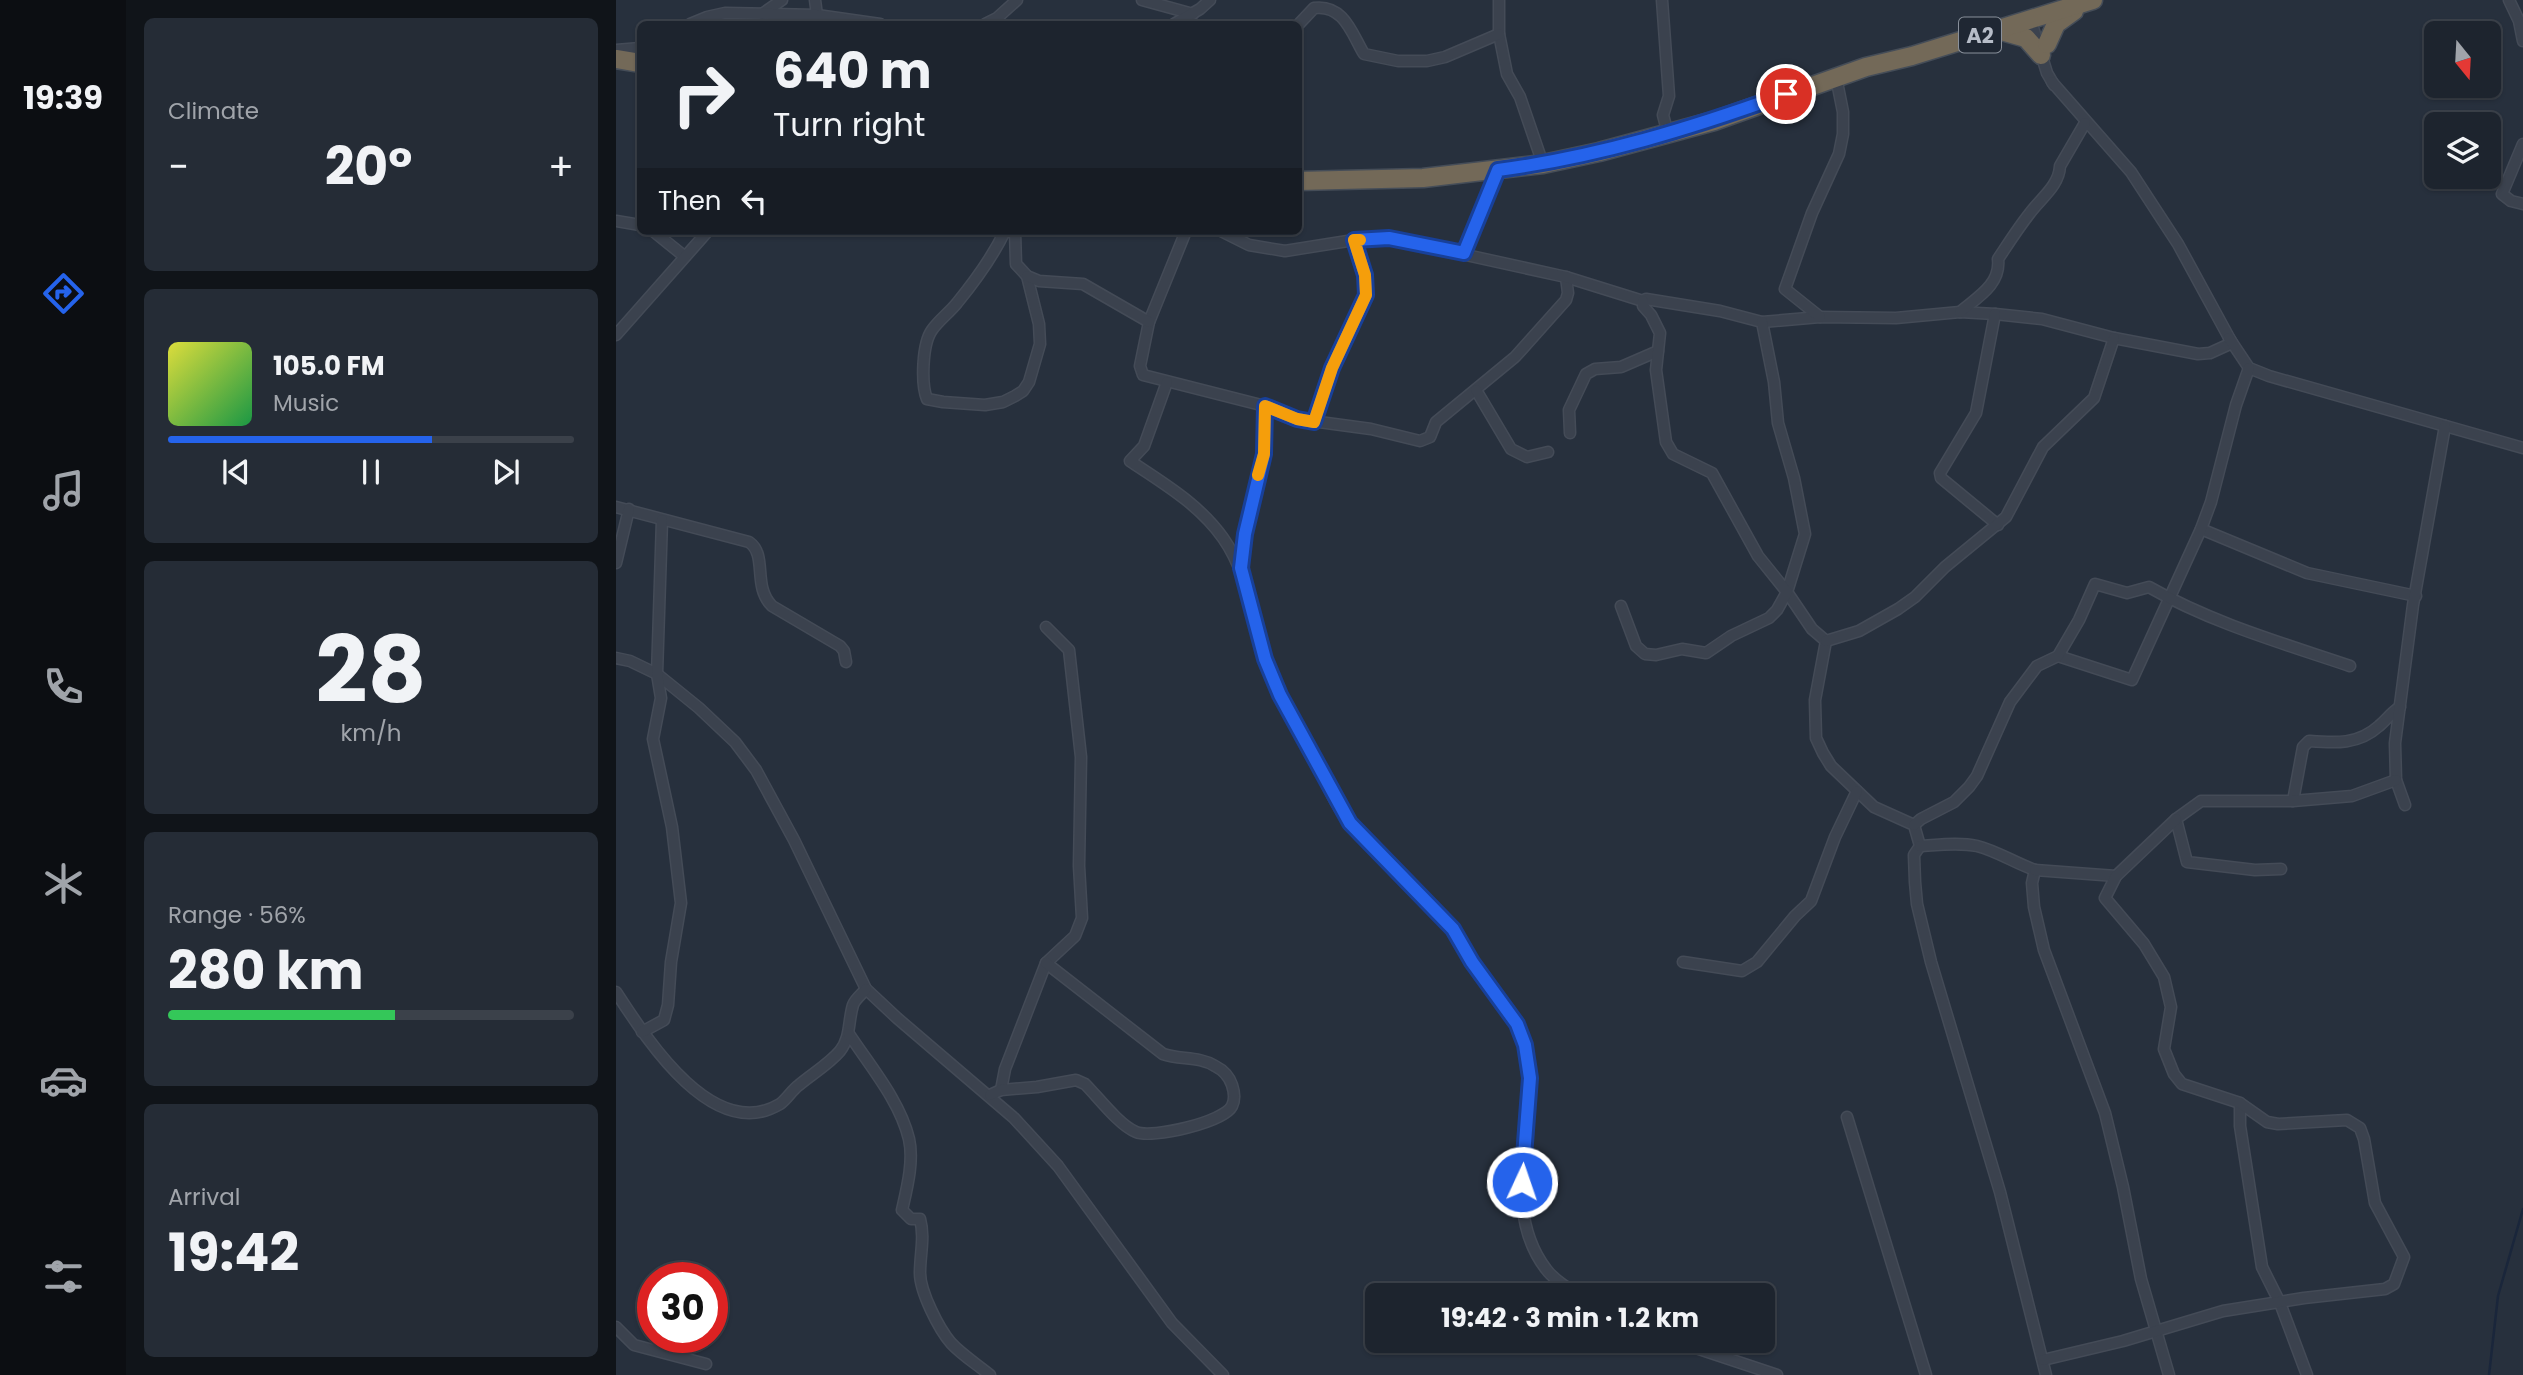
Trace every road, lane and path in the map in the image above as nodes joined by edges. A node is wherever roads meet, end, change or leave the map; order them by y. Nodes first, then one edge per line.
1 (782, 0) edge
2 (815, 0) edge
3 (1017, 0) edge
4 (1142, 0) edge
5 (1210, 0) edge
6 (1499, 0) edge
7 (1662, 0) edge
8 (2069, 0) edge
9 (2094, 0) edge
10 (2509, 0) edge
11 (1193, 13) junction
12 (762, 14) junction
13 (2033, 14) junction
14 (817, 15) junction
15 (697, 21) edge
16 (859, 21) edge
17 (991, 21) edge
18 (1179, 21) edge
19 (1302, 22) edge
20 (1997, 30) junction
21 (1499, 34) junction
22 (2523, 41) edge
23 (637, 48) edge
24 (616, 50) edge
25 (2044, 50) junction
26 (616, 59) edge
27 (637, 62) edge
28 (1866, 67) junction
29 (1836, 77) junction
30 (2052, 82) junction
31 (2085, 123) junction
32 (1668, 134) junction
33 (2523, 144) edge
34 (1543, 164) junction
35 (1498, 170) junction
36 (2130, 172) junction
37 (1302, 181) edge
38 (2523, 204) edge
39 (616, 221) edge
40 (637, 224) edge
41 (658, 235) edge
42 (704, 235) edge
43 (1003, 235) edge
44 (1015, 235) edge
45 (1184, 235) edge
46 (1228, 235) edge
47 (1354, 240) junction
48 (1464, 253) junction
49 (684, 256) junction
50 (1027, 276) junction
51 (1566, 277) junction
52 (1643, 301) junction
53 (1960, 312) junction
54 (1995, 314) junction
55 (1819, 317) junction
56 (1762, 321) junction
57 (1149, 322) junction
58 (616, 335) edge
59 (2114, 338) junction
60 (2232, 343) junction
61 (1658, 351) junction
62 (2249, 368) junction
63 (1167, 382) junction
64 (1476, 390) junction
65 (1265, 406) junction
66 (1314, 422) junction
67 (2445, 426) junction
68 (1570, 433) dead end
69 (2523, 448) edge
70 (1548, 452) dead end
71 (616, 508) edge
72 (629, 509) junction
73 (662, 520) junction
74 (1998, 525) junction
75 (2201, 529) junction
76 (616, 563) edge
77 (1241, 568) junction
78 (1787, 592) junction
79 (2416, 596) junction
80 (2170, 599) junction
81 (1620, 606) dead end
82 (1046, 627) dead end
83 (1826, 641) junction
84 (2058, 656) junction
85 (616, 658) edge
86 (846, 662) dead end
87 (2350, 666) dead end
88 (657, 674) junction
89 (2400, 707) junction
90 (2396, 780) junction
91 (1857, 791) junction
92 (2293, 801) junction
93 (2405, 806) dead end
94 (2176, 819) junction
95 (1914, 825) junction
96 (1920, 846) junction
97 (2281, 869) dead end
98 (2035, 870) junction
99 (2116, 876) junction
100 (1683, 962) dead end
101 (1046, 963) junction
102 (866, 989) junction
103 (616, 992) edge
104 (642, 1032) junction
105 (849, 1034) junction
106 (1001, 1090) junction
107 (990, 1095) junction
108 (2240, 1103) junction
109 (1847, 1117) dead end
110 (1560, 1283) edge
111 (2280, 1303) junction
112 (616, 1326) edge
113 (2156, 1330) junction
114 (1711, 1353) edge
115 (2043, 1360) junction
116 (706, 1364) dead end
117 (990, 1375) edge
118 (1223, 1375) edge
119 (1777, 1375) edge
120 (1926, 1375) edge
121 (2046, 1375) edge
122 (2169, 1375) edge
123 (2307, 1375) edge

1 - 12 street
2 - 14 street
3 - 17 street
4 - 11 street
5 - 11 street
6 - 21 street
7 - 32 street
8 - 13 highway, A2
9 - 13 highway, A2
9 - 25 highway
10 - 22 street
11 - 18 street
12 - 14 street
12 - 15 street
13 - 20 highway, A2
13 - 25 street
13 - 28 highway, A2
14 - 16 street
19 - 21 street
20 - 25 highway
20 - 28 highway, A2
21 - 34 street
23 - 24 street
25 - 30 street
26 - 27 highway
28 - 29 highway, A2
29 - 32 highway, A2
29 - 55 street
30 - 31 street
30 - 36 street
31 - 36 street
31 - 53 street
32 - 34 highway, A2
33 - 38 street
34 - 35 highway, A2
35 - 37 highway, A2
35 - 48 street
36 - 60 street
39 - 40 street
41 - 49 street
42 - 49 street
43 - 50 street
44 - 50 street
45 - 57 street
46 - 47 street
47 - 48 street
47 - 66 street
48 - 51 street
49 - 58 street
50 - 57 street
51 - 52 street
51 - 64 street
52 - 56 street
52 - 61 street
53 - 54 street
53 - 55 street
54 - 59 street
54 - 74 street
55 - 56 street
56 - 78 street
57 - 63 street
59 - 60 street
59 - 74 street
60 - 62 street
61 - 68 street
61 - 78 street
62 - 67 street
62 - 75 street
63 - 65 street
63 - 77 street
64 - 66 street
64 - 70 street
65 - 66 street
65 - 77 street
67 - 69 street
67 - 79 street
71 - 72 street
72 - 73 street
72 - 76 street
73 - 86 street
73 - 88 street
74 - 83 street
75 - 79 street
75 - 80 street
77 - 110 street
78 - 81 street
78 - 83 street
79 - 89 street
80 - 84 street
80 - 84 street
80 - 87 street
82 - 101 street
83 - 91 street
84 - 95 street
85 - 88 street
88 - 102 street
88 - 104 street
89 - 90 street
89 - 92 street
90 - 92 street
90 - 93 street
91 - 95 street
91 - 100 street
92 - 94 street
94 - 97 street
94 - 99 street
95 - 96 street
96 - 98 street
96 - 115 street
98 - 99 street
98 - 113 street
99 - 108 street
101 - 106 street
101 - 106 street
102 - 105 street
102 - 107 street
103 - 104 street
104 - 105 street
105 - 117 street
106 - 107 street
107 - 118 street
108 - 111 street
108 - 111 street
109 - 120 street
111 - 113 street
111 - 123 street
112 - 116 street
113 - 115 street
113 - 122 street
114 - 119 street
115 - 121 street

